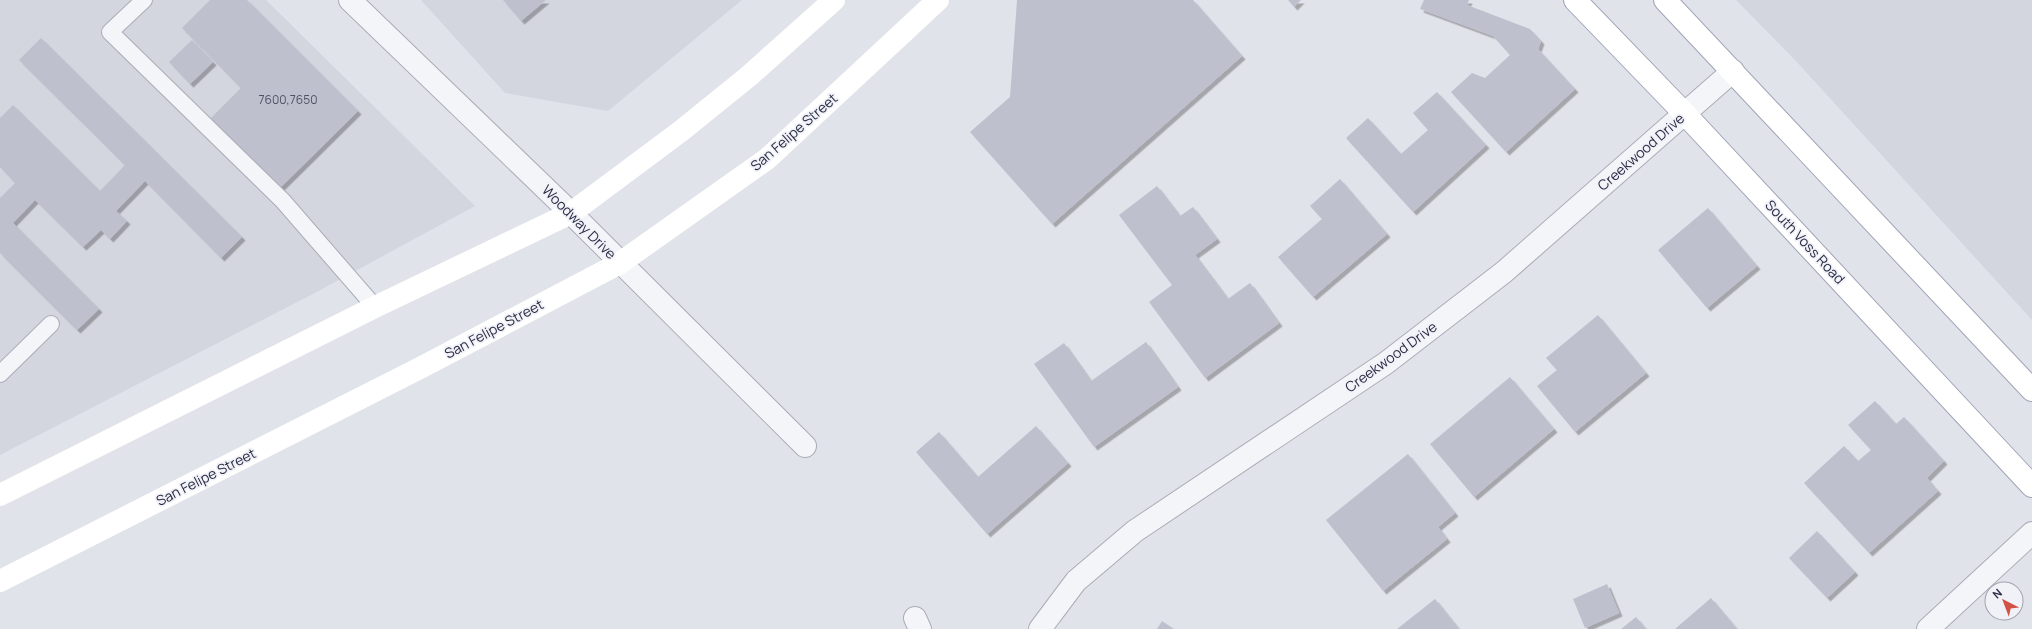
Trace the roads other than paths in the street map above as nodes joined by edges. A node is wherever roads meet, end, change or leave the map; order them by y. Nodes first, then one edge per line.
1 (144, 0) edge
2 (350, 0) edge
3 (834, 0) edge
4 (938, 0) edge
5 (1574, 0) edge
6 (1664, 0) edge
7 (1733, 71) junction
8 (1685, 114) junction
9 (571, 213) junction
10 (620, 263) junction
11 (375, 307) junction
12 (51, 324) dead end
13 (0, 374) edge
14 (2032, 390) edge
15 (805, 446) dead end
16 (2032, 486) edge
17 (0, 495) edge
18 (2032, 533) edge
19 (2, 575) edge
20 (1040, 629) edge
21 (1928, 629) edge

1 - 11 lane
2 - 9 street, Woodway Drive
3 - 9 main road
4 - 10 main road, San Felipe Street
5 - 8 main road, South Voss Road
6 - 7 main road
7 - 8 street, Creekwood Drive
7 - 14 main road
8 - 16 main road, South Voss Road
8 - 20 street, Creekwood Drive
9 - 10 street, Woodway Drive
9 - 11 main road
10 - 15 street, Woodway Drive
10 - 19 main road, San Felipe Street
11 - 17 main road
12 - 13 lane
18 - 21 street

